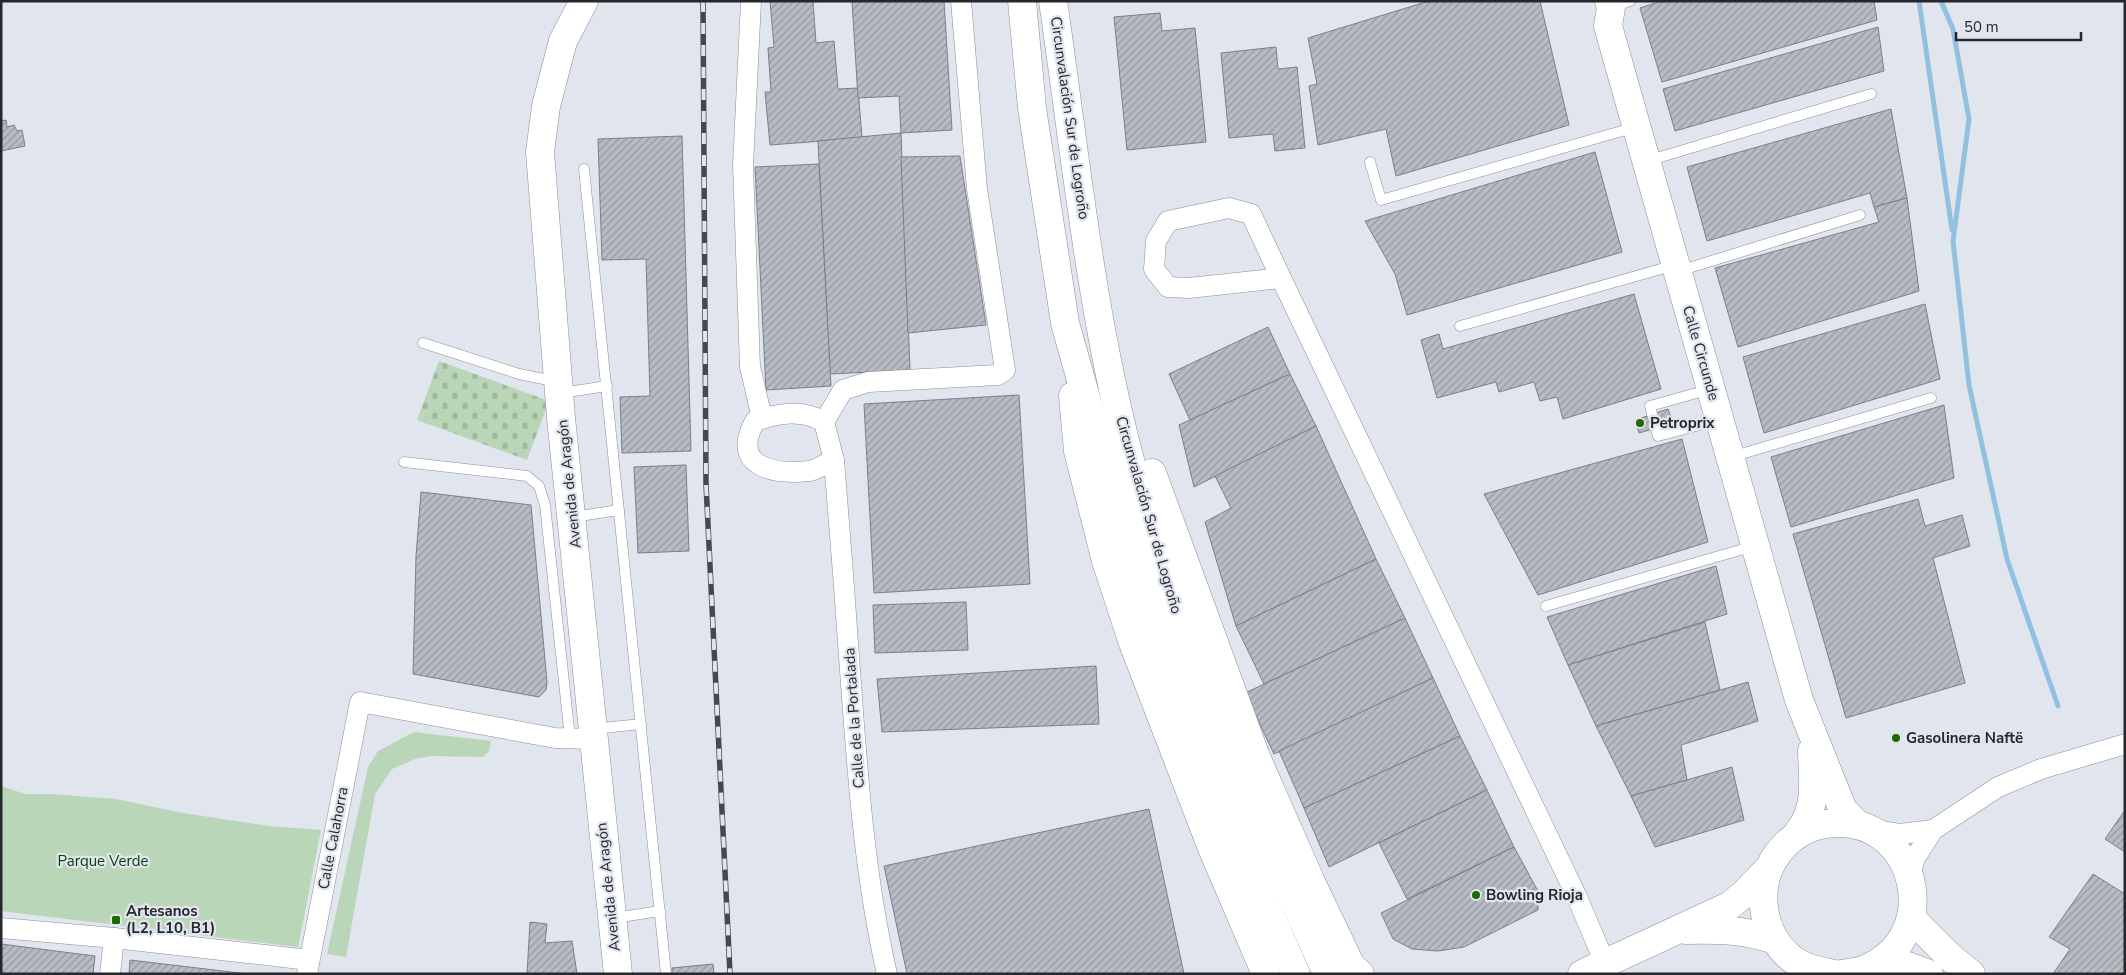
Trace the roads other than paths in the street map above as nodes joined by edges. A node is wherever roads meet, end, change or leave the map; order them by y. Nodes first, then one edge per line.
1 (584, 1) edge
2 (751, 1) edge
3 (961, 1) edge
4 (1022, 1) edge
5 (1053, 1) edge
6 (1609, 7) edge
7 (1871, 94) dead end
8 (1636, 126) junction
9 (1370, 162) dead end
10 (1646, 162) junction
11 (584, 169) dead end
12 (1084, 214) junction
13 (1860, 215) dead end
14 (1677, 268) junction
15 (1281, 278) junction
16 (1065, 323) junction
17 (1460, 326) dead end
18 (423, 343) dead end
19 (607, 386) junction
20 (559, 388) junction
21 (1711, 389) junction
22 (1931, 398) dead end
23 (762, 418) junction
24 (1720, 420) junction
25 (824, 422) junction
26 (1730, 457) junction
27 (834, 460) junction
28 (404, 462) dead end
29 (619, 510) junction
30 (573, 517) junction
31 (1755, 546) junction
32 (1546, 606) dead end
33 (641, 724) junction
34 (585, 735) junction
35 (1812, 737) junction
36 (2125, 744) edge
37 (1864, 827) junction
38 (1933, 830) junction
39 (1797, 834) junction
40 (1769, 868) junction
41 (1910, 875) junction
42 (660, 911) junction
43 (612, 918) junction
44 (1911, 918) junction
45 (1, 928) edge
46 (1677, 931) junction
47 (114, 938) junction
48 (1781, 954) edge
49 (1885, 958) junction
50 (308, 967) edge
51 (1594, 968) edge
52 (1326, 972) edge
53 (1845, 973) edge
54 (110, 974) edge
55 (618, 974) edge
56 (666, 974) edge
57 (886, 974) edge
58 (1266, 974) edge
59 (1296, 974) edge
60 (1360, 974) edge
61 (1929, 974) edge
62 (1971, 974) edge

1 - 20 main road, Avenida de Aragón
2 - 23 street
3 - 25 street
4 - 16 main road, Circunvalación Sur de Logroño
5 - 12 main road, Circunvalación Sur de Logroño
6 - 8 main road, Calle Circunde
7 - 10 lane
8 - 9 lane
8 - 10 main road, Calle Circunde
10 - 14 main road, Calle Circunde
11 - 19 lane
12 - 52 main road, Circunvalación Sur de Logroño
12 - 60 main road
13 - 14 lane
14 - 17 lane
14 - 21 main road, Calle Circunde
15 - 15 street
15 - 51 street
16 - 58 main road
16 - 59 main road, Circunvalación Sur de Logroño
18 - 20 lane
19 - 20 lane
19 - 29 lane
20 - 30 main road, Avenida de Aragón
21 - 24 main road, Calle Circunde
21 - 24 lane
22 - 26 lane
23 - 25 street
23 - 27 street
24 - 26 main road, Calle Circunde
25 - 27 street, Calle de la Portalada
26 - 31 main road, Calle Circunde
27 - 57 street, Calle de la Portalada
28 - 34 lane
29 - 30 lane
29 - 33 lane
30 - 34 main road, Avenida de Aragón
31 - 32 lane
31 - 35 main road, Calle Circunde
33 - 34 lane
33 - 42 lane
34 - 43 main road, Avenida de Aragón
34 - 50 street, Calle Calahorra
35 - 37 main road, Calle Circunde
35 - 39 main road, Calle Circunde
36 - 38 street
37 - 38 street
37 - 39 main road
37 - 41 main road
38 - 41 street
39 - 40 main road
40 - 46 main road
40 - 48 main road
41 - 44 main road
42 - 43 lane
42 - 56 lane
43 - 55 main road, Avenida de Aragón
44 - 49 main road
44 - 62 main road
45 - 47 street
46 - 48 main road
46 - 51 main road
47 - 50 street
47 - 54 street
48 - 53 main road
49 - 53 main road
49 - 61 main road

